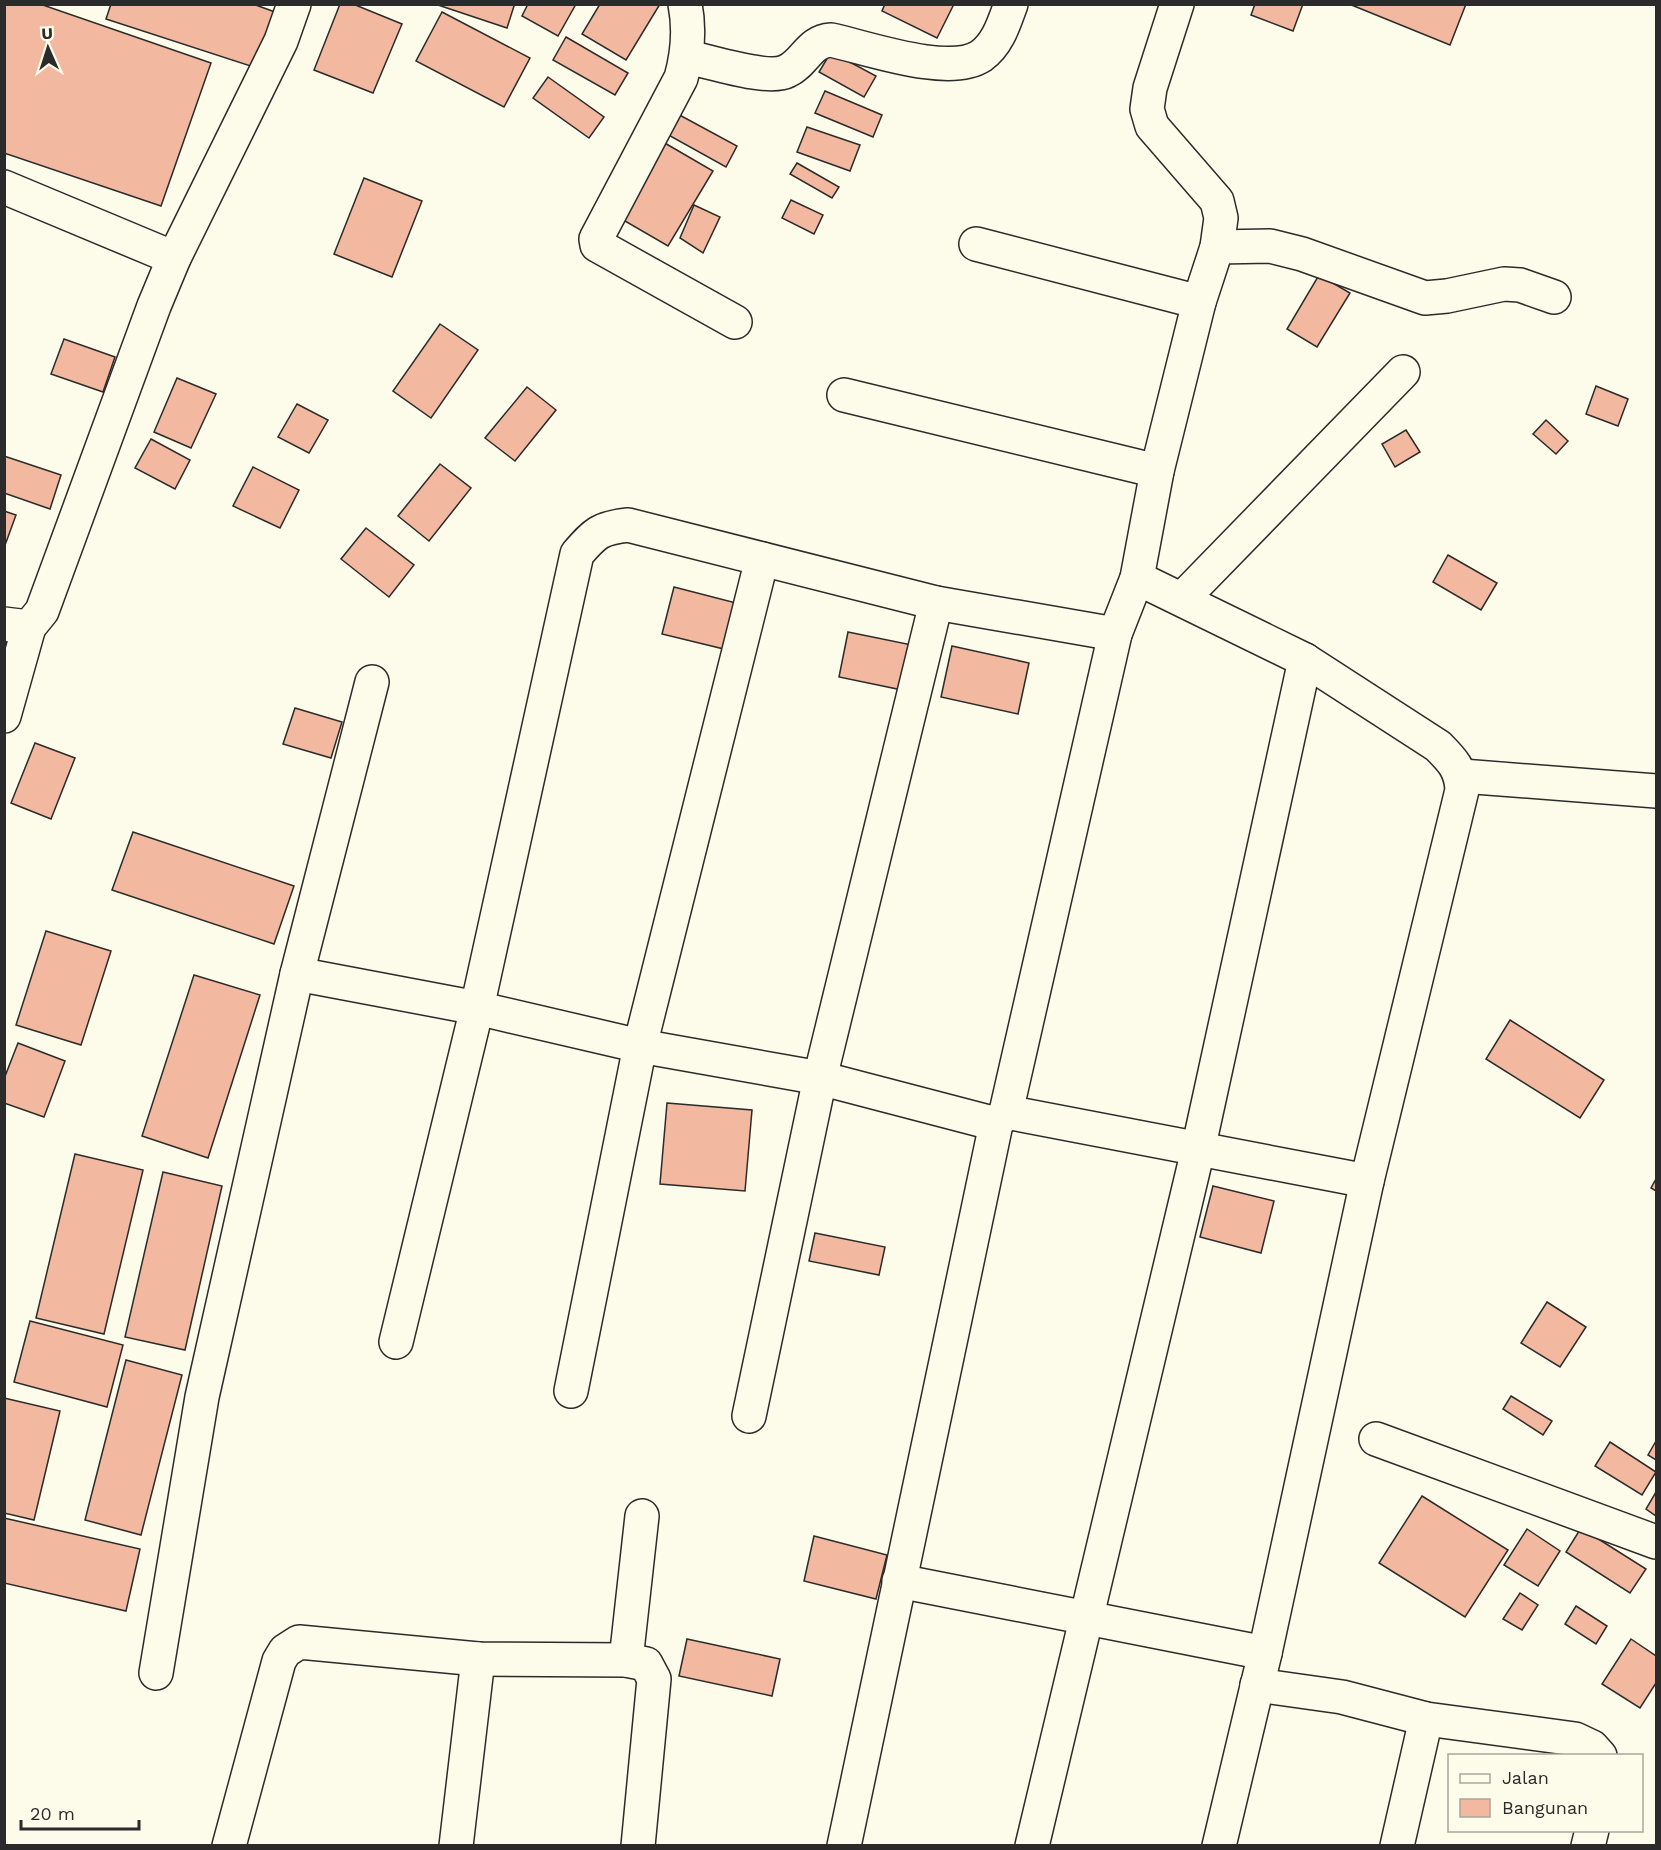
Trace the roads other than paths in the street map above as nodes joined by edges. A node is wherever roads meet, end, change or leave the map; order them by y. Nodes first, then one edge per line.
1 (294, 4) edge
2 (685, 4) edge
3 (1011, 4) edge
4 (1178, 4) edge
5 (687, 57) junction
6 (4, 187) edge
7 (976, 244) dead end
8 (1217, 247) junction
9 (174, 258) junction
10 (1554, 297) dead end
11 (1199, 302) junction
12 (735, 322) dead end
13 (1403, 372) dead end
14 (844, 395) dead end
15 (1156, 471) junction
16 (762, 559) junction
17 (1137, 578) junction
18 (1183, 598) junction
19 (936, 603) junction
20 (17, 625) edge
21 (1115, 634) junction
22 (1305, 660) junction
23 (372, 682) dead end
24 (4, 716) edge
25 (1462, 776) junction
26 (1656, 791) edge
27 (297, 974) junction
28 (477, 1008) junction
29 (640, 1046) junction
30 (820, 1078) junction
31 (1001, 1118) junction
32 (1198, 1150) junction
33 (1367, 1181) junction
34 (396, 1342) dead end
35 (571, 1391) dead end
36 (749, 1416) dead end
37 (1376, 1439) dead end
38 (642, 1516) dead end
39 (1656, 1542) edge
40 (899, 1581) junction
41 (1085, 1618) junction
42 (1265, 1653) junction
43 (478, 1659) junction
44 (626, 1660) junction
45 (156, 1673) dead end
46 (1257, 1685) junction
47 (1426, 1719) junction
48 (1599, 1754) edge
49 (230, 1845) edge
50 (456, 1845) edge
51 (638, 1845) edge
52 (844, 1845) edge
53 (1032, 1845) edge
54 (1219, 1845) edge
55 (1397, 1845) edge

1 - 9 street
2 - 5 street
3 - 5 street
4 - 8 street
5 - 12 street
6 - 9 street
7 - 11 street
8 - 10 street
8 - 11 street
9 - 20 street
11 - 15 street
13 - 18 street
14 - 15 street
15 - 17 street
16 - 19 street
16 - 28 street
16 - 29 street
17 - 18 street
17 - 21 street
18 - 22 street
19 - 21 street
19 - 30 street
20 - 24 street
21 - 31 street
22 - 25 street
22 - 32 street
23 - 27 street
25 - 26 street
25 - 33 street
27 - 28 street
27 - 45 street
28 - 29 street
28 - 34 street
29 - 30 street
29 - 35 street
30 - 31 street
30 - 36 street
31 - 32 street
31 - 40 street
32 - 33 street
32 - 41 street
33 - 42 street
37 - 39 street
38 - 44 street
40 - 41 street
40 - 52 street
41 - 42 street
41 - 53 street
42 - 46 street
43 - 44 street
43 - 49 street
43 - 50 street
44 - 51 street
46 - 47 street
46 - 54 street
47 - 48 street
47 - 55 street

